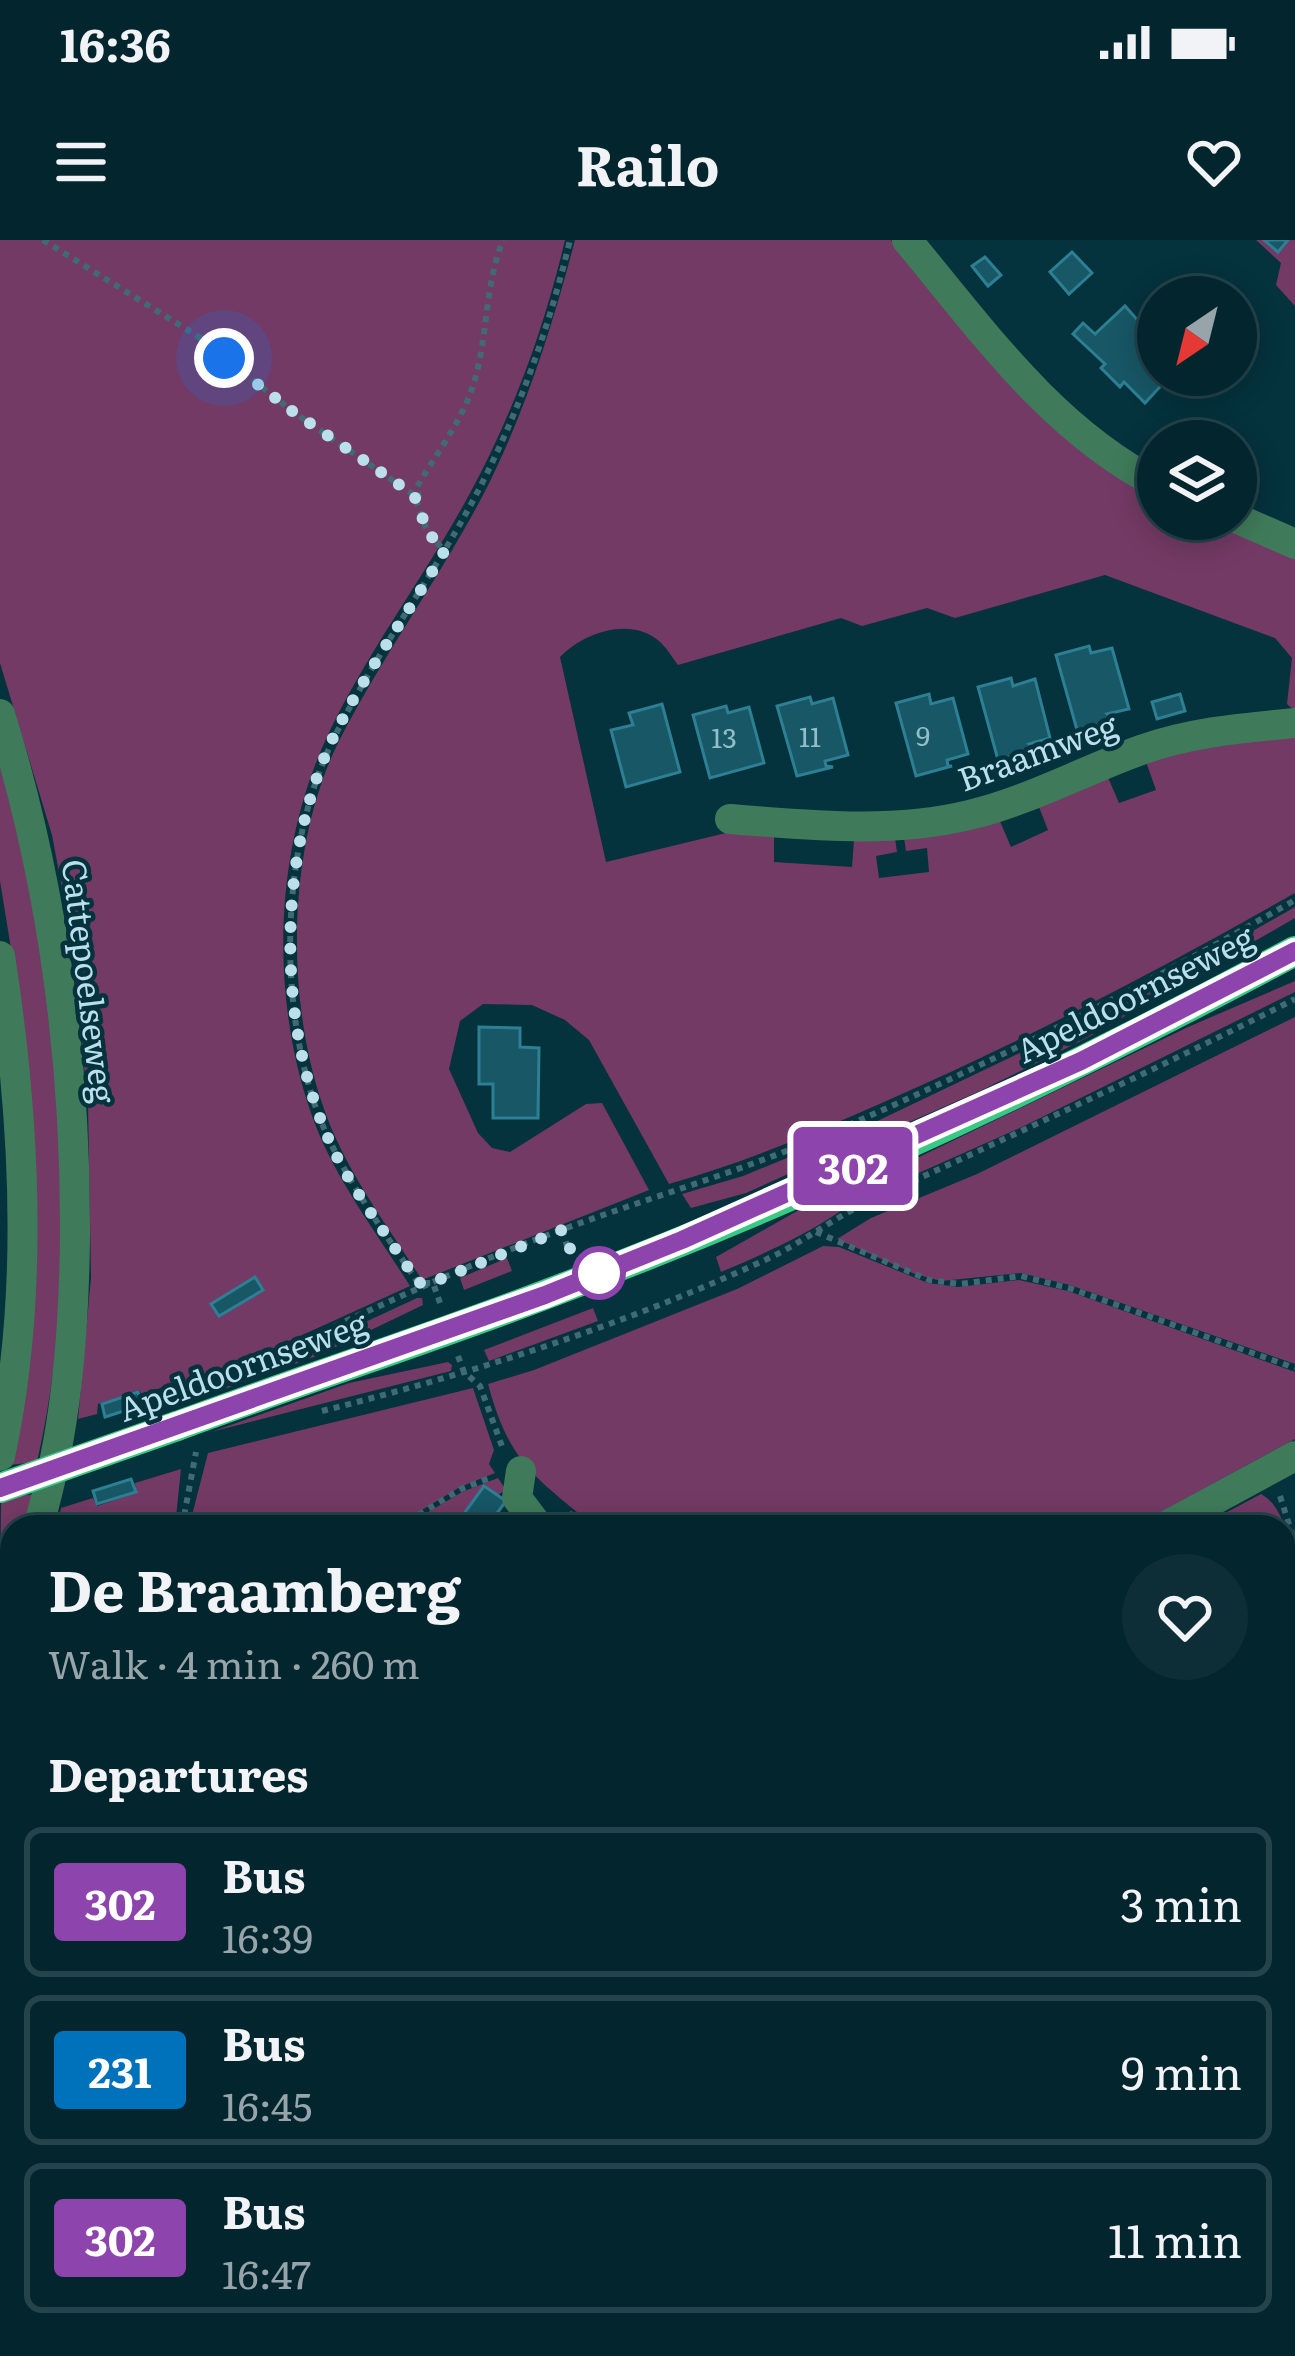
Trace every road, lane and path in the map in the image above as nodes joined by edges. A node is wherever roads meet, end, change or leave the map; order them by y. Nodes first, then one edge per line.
1 (43, 240) edge
2 (503, 240) edge
3 (570, 240) edge
4 (907, 240) edge
5 (1137, 471) edge
6 (419, 502) junction
7 (1257, 527) edge
8 (1295, 544) edge
9 (445, 550) junction
10 (0, 713) edge
11 (1295, 724) edge
12 (730, 819) dead end
13 (1295, 900) edge
14 (1295, 951) edge
15 (0, 956) edge
16 (562, 1230) junction
17 (816, 1232) dead end
18 (567, 1246) dead end
19 (682, 1277) dead end
20 (433, 1282) junction
21 (688, 1292) dead end
22 (268, 1356) dead end
23 (1295, 1368) edge
24 (464, 1372) dead end
25 (187, 1434) junction
26 (0, 1456) edge
27 (1282, 1464) edge
28 (518, 1469) junction
29 (49, 1477) junction
30 (0, 1486) edge
31 (41, 1515) edge
32 (183, 1515) edge
33 (418, 1515) edge
34 (530, 1515) edge
35 (1186, 1515) edge
36 (1290, 1515) edge

1 - 6 path
2 - 6 path
3 - 9 path
4 - 5 street
6 - 9 path
7 - 8 street
9 - 20 path
10 - 29 street, Cattepoelseweg
11 - 12 street, Braamweg
13 - 16 path, Apeldoornseweg
14 - 25 main road, Apeldoornseweg
15 - 26 street
16 - 18 path
16 - 20 path, Apeldoornseweg
17 - 23 path
19 - 21 path
20 - 22 path, Apeldoornseweg
24 - 28 path
25 - 30 main road, Apeldoornseweg, bridge
25 - 32 path
27 - 35 street
27 - 36 path
28 - 33 path
28 - 34 street
29 - 30 street
29 - 31 street, Cattepoelseweg

